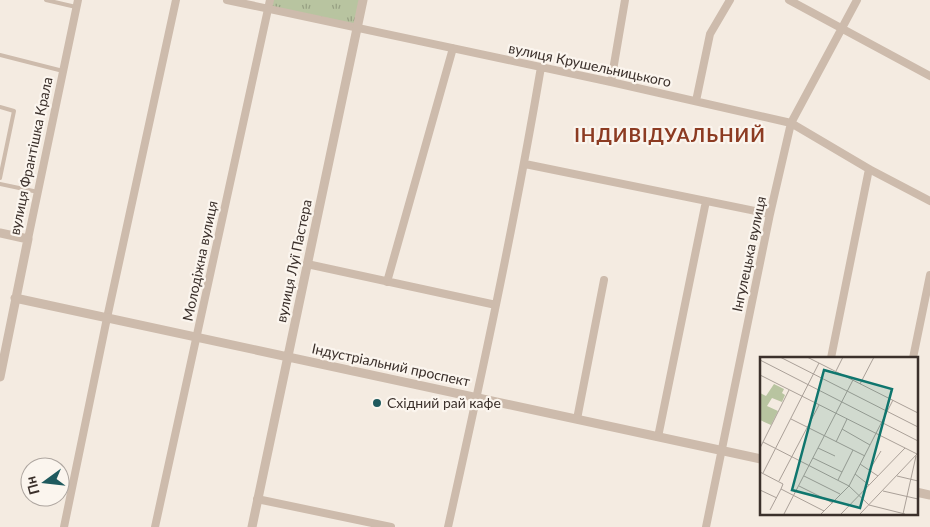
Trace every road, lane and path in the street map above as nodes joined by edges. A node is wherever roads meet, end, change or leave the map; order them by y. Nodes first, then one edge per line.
1 (46, 0) edge
2 (176, 0) edge
3 (227, 0) edge
4 (270, 0) edge
5 (363, 0) edge
6 (624, 0) edge
7 (730, 0) edge
8 (790, 0) edge
9 (858, 0) edge
10 (77, 4) edge
11 (268, 9) junction
12 (843, 27) junction
13 (357, 28) junction
14 (452, 48) junction
15 (0, 55) edge
16 (541, 67) junction
17 (63, 71) junction
18 (930, 76) edge
19 (611, 82) junction
20 (696, 100) junction
21 (0, 107) edge
22 (791, 123) junction
23 (525, 164) junction
24 (869, 169) junction
25 (0, 178) edge
26 (0, 184) edge
27 (38, 192) junction
28 (706, 201) junction
29 (930, 201) edge
30 (770, 214) junction
31 (0, 233) edge
32 (28, 239) junction
33 (307, 264) junction
34 (930, 275) edge
35 (604, 280) dead end
36 (387, 282) junction
37 (15, 298) junction
38 (496, 305) junction
39 (107, 318) junction
40 (196, 337) junction
41 (288, 357) junction
42 (831, 357) edge
43 (913, 357) edge
44 (0, 377) edge
45 (477, 398) junction
46 (577, 419) junction
47 (658, 437) junction
48 (722, 450) junction
49 (760, 459) edge
50 (257, 499) junction
51 (64, 527) edge
52 (155, 527) edge
53 (252, 527) edge
54 (392, 527) edge
55 (448, 527) edge
56 (706, 527) edge

1 - 10 lane
2 - 39 street
3 - 11 street, вулиця Крушельницького
4 - 11 street, Молодіжна вулиця
5 - 13 street, вулиця Луї Пастера
6 - 19 street
7 - 20 street
8 - 12 street
9 - 12 street, Інгулецька вулиця
10 - 17 street, вулиця Франтішка Крала
11 - 13 street, вулиця Крушельницького
11 - 40 street, Молодіжна вулиця
12 - 18 street
12 - 22 street, Інгулецька вулиця
13 - 14 street, вулиця Крушельницького
13 - 33 street, вулиця Луї Пастера
14 - 16 street, вулиця Крушельницького
14 - 36 street
15 - 17 lane
16 - 19 street, вулиця Крушельницького
16 - 23 street
17 - 27 street, вулиця Франтішка Крала
19 - 20 street, вулиця Крушельницького
20 - 22 street, вулиця Крушельницького
21 - 25 lane
22 - 24 street, вулиця Крушельницького
22 - 30 street, Інгулецька вулиця
23 - 28 street
23 - 38 street
24 - 29 street, вулиця Крушельницького
24 - 42 street
26 - 27 lane
27 - 32 street, вулиця Франтішка Крала
28 - 30 street
28 - 47 street
30 - 48 street, Інгулецька вулиця
31 - 32 street
32 - 37 street, вулиця Франтішка Крала
33 - 36 street
33 - 41 street, вулиця Луї Пастера
34 - 43 street
35 - 46 street
36 - 38 street
37 - 39 street, Індустріальний проспект
37 - 44 street, вулиця Франтішка Крала
38 - 45 street
39 - 40 street, Індустріальний проспект
39 - 51 street
40 - 41 street, Індустріальний проспект
40 - 52 street, Молодіжна вулиця
41 - 45 street, Індустріальний проспект
41 - 50 street, вулиця Луї Пастера
45 - 46 street, Індустріальний проспект
45 - 55 street
46 - 47 street, Індустріальний проспект
47 - 48 street, Індустріальний проспект
48 - 49 street, Індустріальний проспект
48 - 56 street, Інгулецька вулиця
50 - 53 street, вулиця Луї Пастера
50 - 54 street

